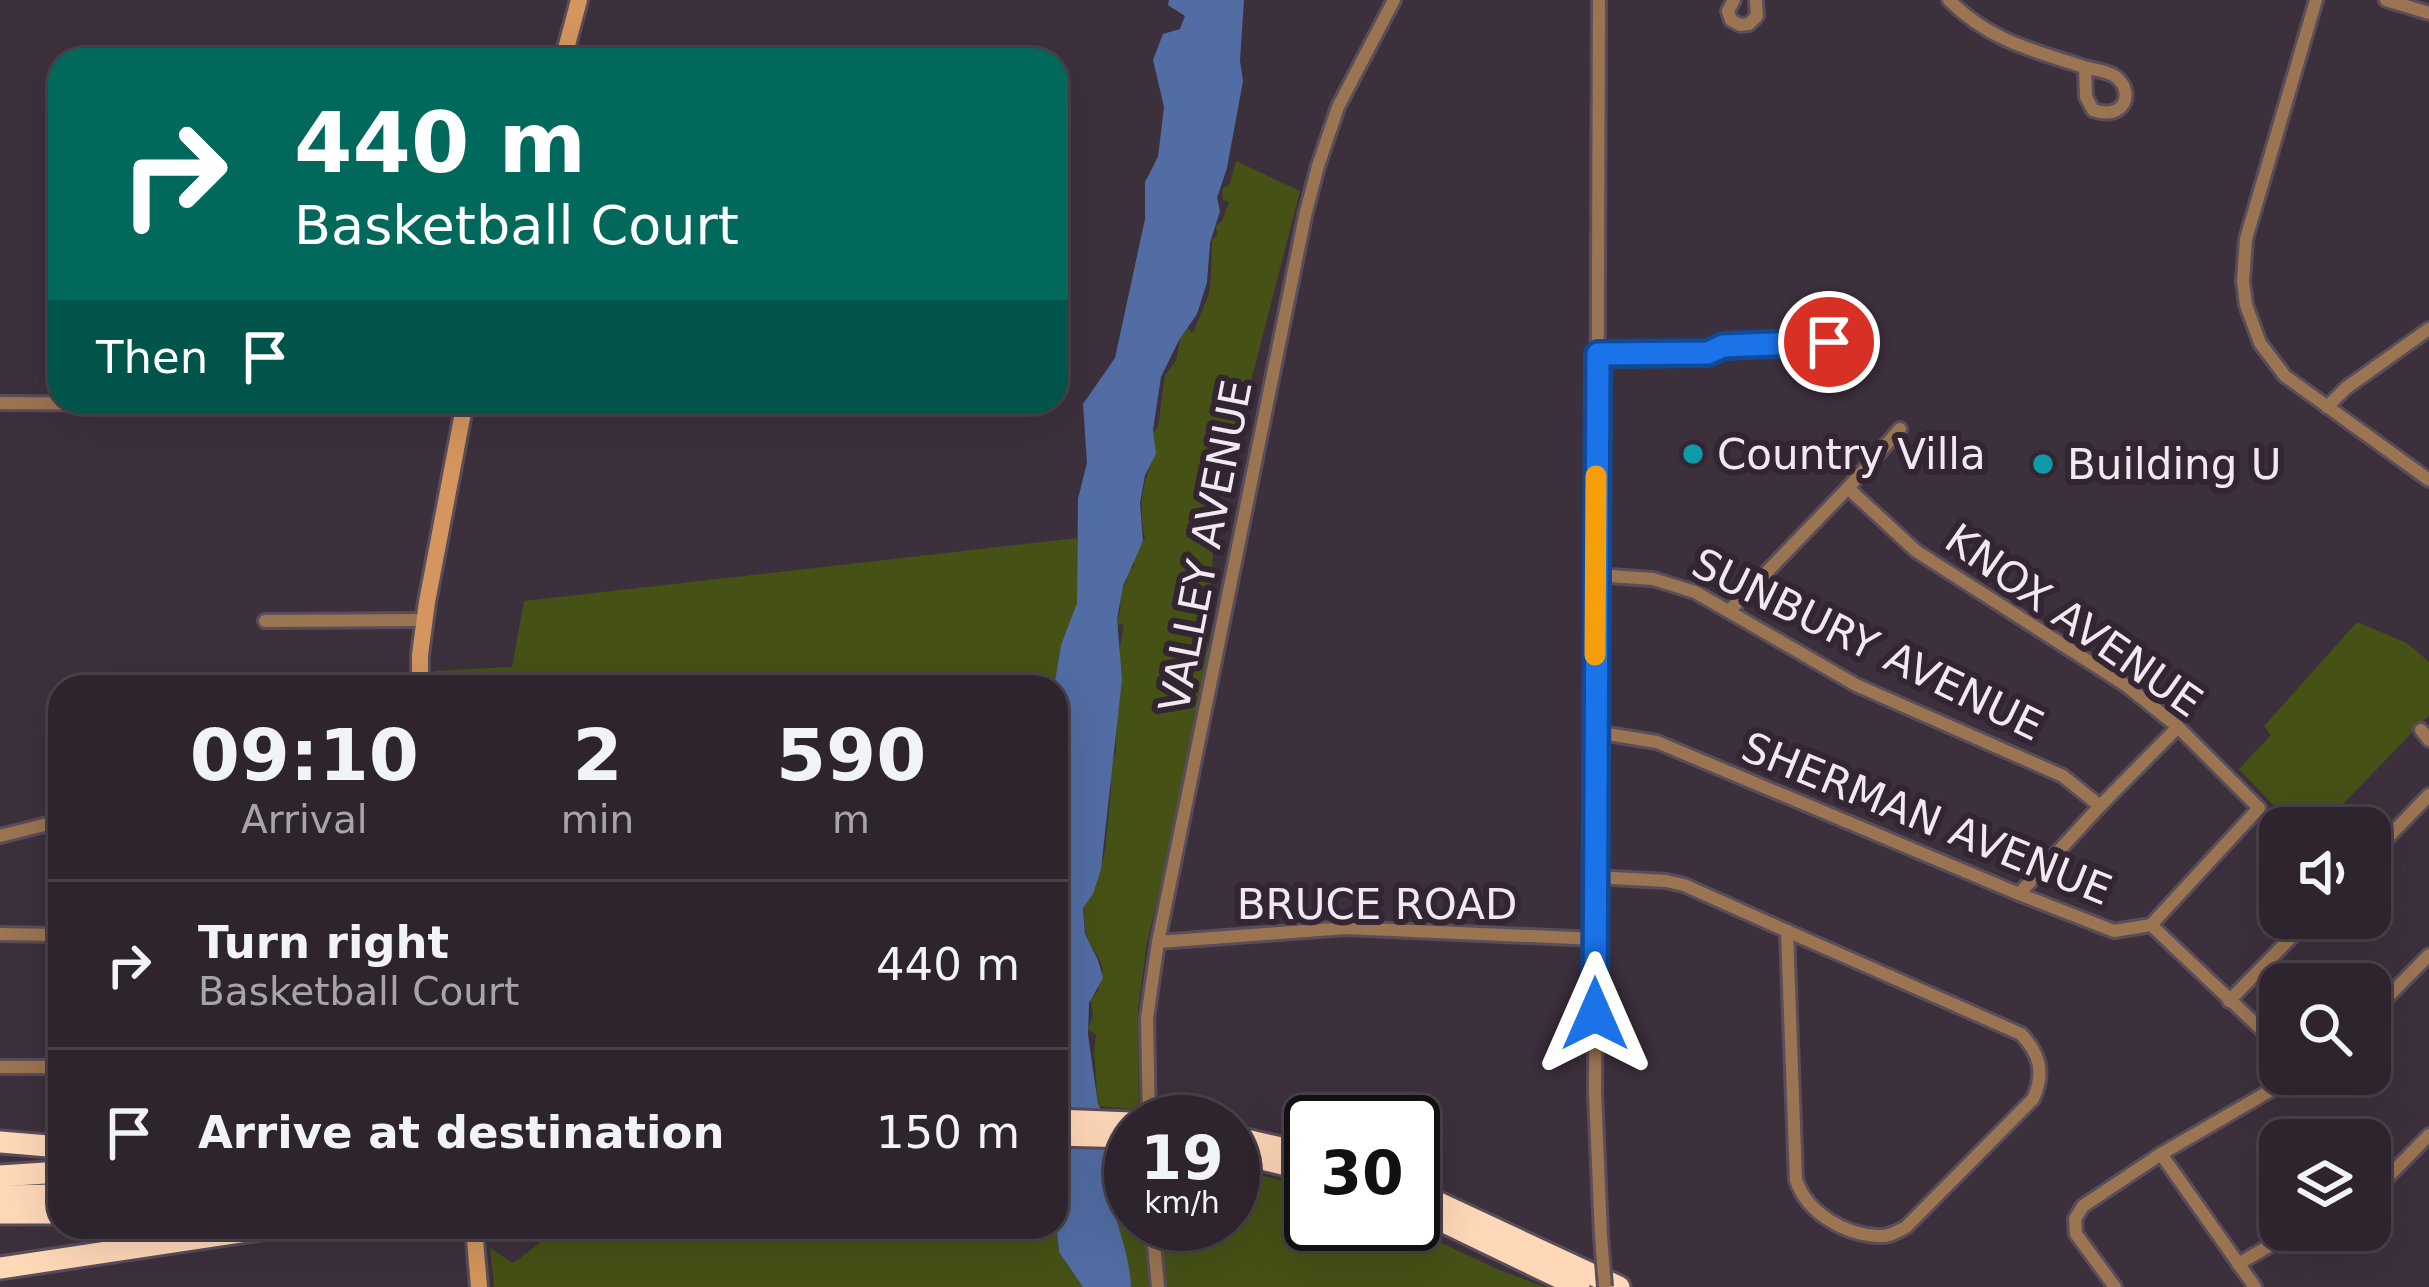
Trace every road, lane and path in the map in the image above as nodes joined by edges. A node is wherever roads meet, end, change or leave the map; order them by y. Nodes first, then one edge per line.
1 (579, 0) edge
2 (1394, 0) edge
3 (1599, 0) edge
4 (1734, 0) edge
5 (1756, 0) edge
6 (1949, 0) edge
7 (2316, 0) edge
8 (2386, 0) edge
9 (2429, 13) edge
10 (565, 48) edge
11 (2086, 68) dead end
12 (2429, 329) edge
13 (1829, 342) dead end
14 (1598, 354) junction
15 (0, 403) edge
16 (48, 403) edge
17 (2326, 407) junction
18 (463, 414) edge
19 (1900, 430) dead end
20 (2429, 480) edge
21 (1848, 488) junction
22 (1595, 575) junction
23 (1730, 610) junction
24 (424, 620) junction
25 (265, 621) dead end
26 (421, 675) edge
27 (2178, 727) junction
28 (1595, 732) junction
29 (2429, 795) edge
30 (2100, 806) junction
31 (2259, 808) joint
32 (48, 824) edge
33 (2391, 834) edge
34 (0, 836) edge
35 (1596, 877) junction
36 (2019, 894) junction
37 (2151, 925) junction
38 (1787, 932) junction
39 (0, 934) edge
40 (48, 935) edge
41 (1595, 939) junction
42 (2290, 939) edge
43 (1158, 942) junction
44 (2429, 955) edge
45 (2391, 994) edge
46 (2229, 1001) junction
47 (2259, 1028) edge
48 (0, 1066) edge
49 (48, 1066) edge
50 (1148, 1095) edge
51 (2263, 1095) edge
52 (1068, 1120) edge
53 (1104, 1122) edge
54 (1068, 1135) edge
55 (2429, 1135) edge
56 (1104, 1136) edge
57 (0, 1142) edge
58 (48, 1146) edge
59 (2161, 1154) junction
60 (48, 1173) edge
61 (2391, 1174) edge
62 (0, 1176) edge
63 (48, 1195) edge
64 (0, 1196) edge
65 (1440, 1204) edge
66 (48, 1213) edge
67 (0, 1214) edge
68 (1440, 1221) edge
69 (193, 1239) edge
70 (474, 1239) edge
71 (1155, 1251) edge
72 (2261, 1251) edge
73 (2238, 1264) junction
74 (0, 1268) edge
75 (479, 1287) edge
76 (1158, 1287) edge
77 (1579, 1287) edge
78 (1605, 1287) edge
79 (1619, 1287) edge
80 (2115, 1287) edge
81 (2255, 1287) edge

1 - 10 street
2 - 43 street, VALLEY AVENUE
3 - 14 street
4 - 5 street
6 - 11 street
7 - 17 street
8 - 9 street
12 - 17 street
13 - 14 street
14 - 22 street
15 - 16 street
17 - 20 street
18 - 24 street
19 - 21 street
21 - 23 street
21 - 27 street, KNOX AVENUE
22 - 23 street, SUNBURY AVENUE
22 - 28 street
23 - 30 street, SUNBURY AVENUE
24 - 25 street
24 - 26 street
27 - 30 street
27 - 31 street, KNOX AVENUE
28 - 35 street
28 - 36 street, SHERMAN AVENUE
29 - 33 street
30 - 36 street
31 - 37 street, SHERMAN AVENUE
32 - 34 street
35 - 38 street
35 - 41 street
36 - 37 street, SHERMAN AVENUE
37 - 46 street
38 - 38 street
39 - 40 street
41 - 43 street, BRUCE ROAD
41 - 78 street, bridge
42 - 46 street
43 - 50 street, VALLEY AVENUE
44 - 45 street
46 - 47 street
48 - 49 street
51 - 59 street
52 - 53 highway
54 - 56 highway
55 - 61 street
57 - 58 highway
59 - 73 street
59 - 80 street
60 - 62 highway
63 - 64 highway
65 - 79 highway
66 - 67 highway
68 - 77 highway
69 - 74 highway
70 - 75 street
71 - 76 street
72 - 73 street
73 - 81 street

